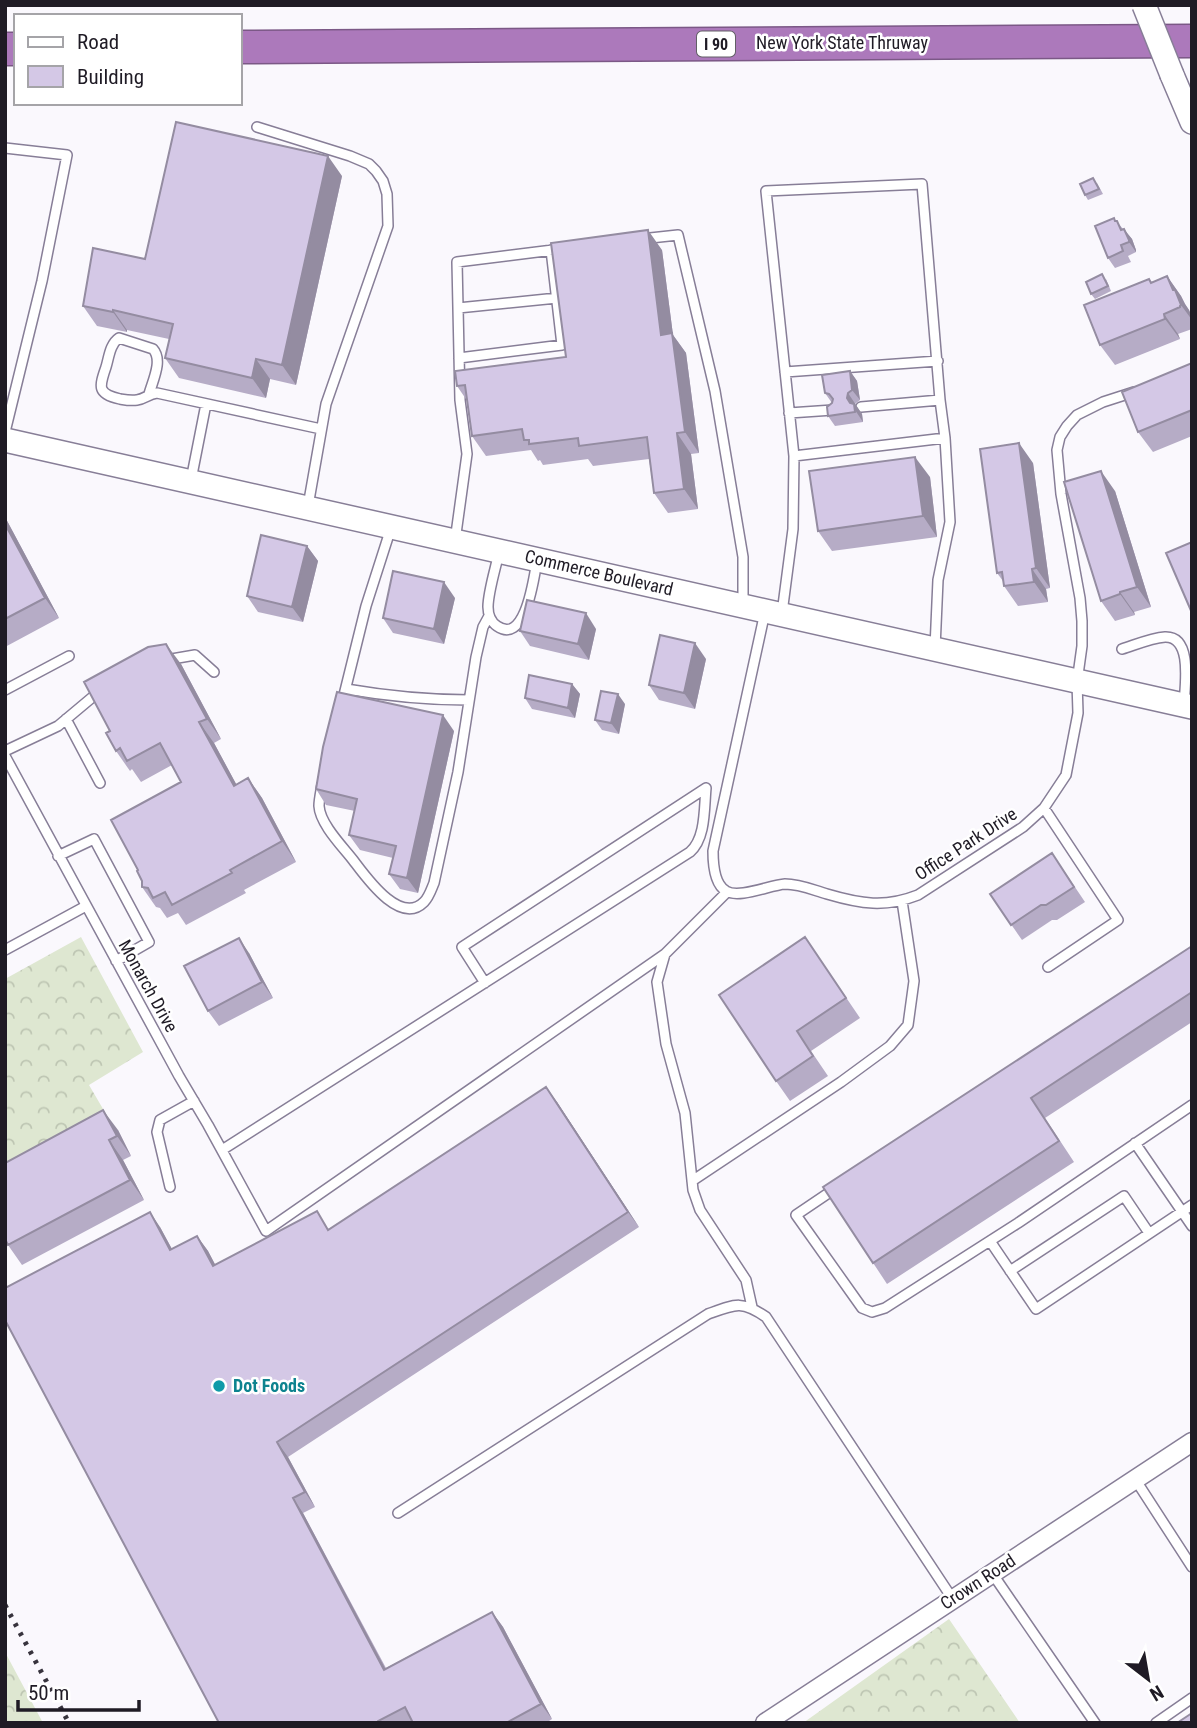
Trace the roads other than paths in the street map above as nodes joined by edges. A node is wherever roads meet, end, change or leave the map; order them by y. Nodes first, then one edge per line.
1 (1144, 5) edge
2 (1192, 41) edge
3 (242, 47) edge
4 (1192, 122) edge
5 (257, 127) dead end
6 (5, 148) edge
7 (627, 241) edge
8 (577, 247) edge
9 (551, 250) junction
10 (556, 298) junction
11 (458, 308) junction
12 (459, 358) junction
13 (938, 361) junction
14 (785, 372) junction
15 (1141, 390) edge
16 (149, 394) junction
17 (940, 400) junction
18 (206, 404) junction
19 (861, 407) dead end
20 (833, 410) edge
21 (789, 413) junction
22 (321, 429) junction
23 (5, 432) edge
24 (945, 438) junction
25 (5, 440) edge
26 (793, 456) junction
27 (191, 481) junction
28 (308, 508) junction
29 (392, 526) junction
30 (455, 541) junction
31 (499, 551) junction
32 (537, 559) junction
33 (743, 605) junction
34 (773, 612) junction
35 (489, 616) junction
36 (935, 649) junction
37 (1122, 649) dead end
38 (69, 656) dead end
39 (157, 661) edge
40 (214, 672) dead end
41 (1077, 682) junction
42 (106, 686) edge
43 (346, 689) junction
44 (5, 690) edge
45 (469, 700) junction
46 (1188, 706) edge
47 (340, 713) edge
48 (66, 719) junction
49 (5, 753) edge
50 (324, 774) edge
51 (100, 783) dead end
52 (1044, 808) junction
53 (58, 856) junction
54 (727, 891) junction
55 (902, 901) junction
56 (86, 905) junction
57 (6, 948) edge
58 (664, 954) junction
59 (116, 961) junction
60 (1048, 967) dead end
61 (485, 983) junction
62 (194, 1101) junction
63 (1192, 1105) edge
64 (1135, 1143) junction
65 (222, 1150) junction
66 (692, 1181) junction
67 (841, 1185) edge
68 (170, 1187) dead end
69 (1192, 1205) edge
70 (1182, 1211) junction
71 (1192, 1226) edge
72 (1149, 1233) junction
73 (990, 1241) junction
74 (1010, 1271) junction
75 (752, 1307) junction
76 (1192, 1442) edge
77 (1135, 1479) junction
78 (398, 1514) dead end
79 (1192, 1567) edge
80 (992, 1573) junction
81 (952, 1598) junction
82 (1192, 1698) edge
83 (765, 1723) edge
84 (1095, 1723) edge
85 (1156, 1723) edge

1 - 4 street, bridge
2 - 3 highway, New York State Thruway / I 90
5 - 22 lane
6 - 23 lane
7 - 33 lane
8 - 9 lane
9 - 10 lane
9 - 11 lane
10 - 11 lane
10 - 12 lane
11 - 12 lane
12 - 30 lane
13 - 14 lane
13 - 14 lane
13 - 17 lane
14 - 21 lane
15 - 41 lane, Office Park Drive
16 - 16 lane
16 - 18 lane
17 - 19 lane
17 - 24 lane
18 - 22 lane
18 - 27 lane
20 - 21 lane
21 - 26 lane
22 - 28 lane
24 - 26 lane
24 - 36 lane
25 - 27 street, Commerce Boulevard
26 - 34 lane
27 - 28 street, Commerce Boulevard
28 - 29 street, Commerce Boulevard
29 - 30 street, Commerce Boulevard
29 - 43 lane
30 - 31 street, Commerce Boulevard
31 - 32 street, Commerce Boulevard
31 - 35 lane
32 - 33 street, Commerce Boulevard
32 - 35 lane
33 - 34 street, Commerce Boulevard
34 - 36 street, Commerce Boulevard
34 - 54 lane
35 - 45 lane
36 - 41 street, Commerce Boulevard
37 - 46 lane
38 - 44 lane
39 - 40 lane
41 - 46 street, Commerce Boulevard
41 - 52 lane, Office Park Drive
42 - 48 lane
43 - 45 lane
43 - 47 lane
45 - 50 lane
48 - 49 lane
48 - 51 lane
49 - 53 lane, Monarch Drive
52 - 55 lane, Office Park Drive
52 - 60 lane
53 - 56 lane, Monarch Drive
53 - 59 lane
54 - 55 lane, Office Park Drive
54 - 58 lane
55 - 66 lane
56 - 57 lane
56 - 59 lane, Monarch Drive
58 - 65 lane, Monarch Drive
58 - 66 lane
59 - 62 lane, Monarch Drive
61 - 61 lane
61 - 65 lane
62 - 65 lane, Monarch Drive
62 - 68 lane
63 - 64 lane
64 - 70 lane
64 - 73 lane
66 - 75 lane
67 - 73 lane
69 - 70 lane
70 - 71 lane
70 - 72 lane
72 - 74 lane
72 - 74 lane
73 - 74 lane
75 - 78 lane
75 - 81 lane
76 - 77 street, Crown Road
77 - 79 lane
77 - 80 street, Crown Road
80 - 81 street, Crown Road
80 - 84 lane
81 - 83 street, Crown Road
82 - 85 lane

